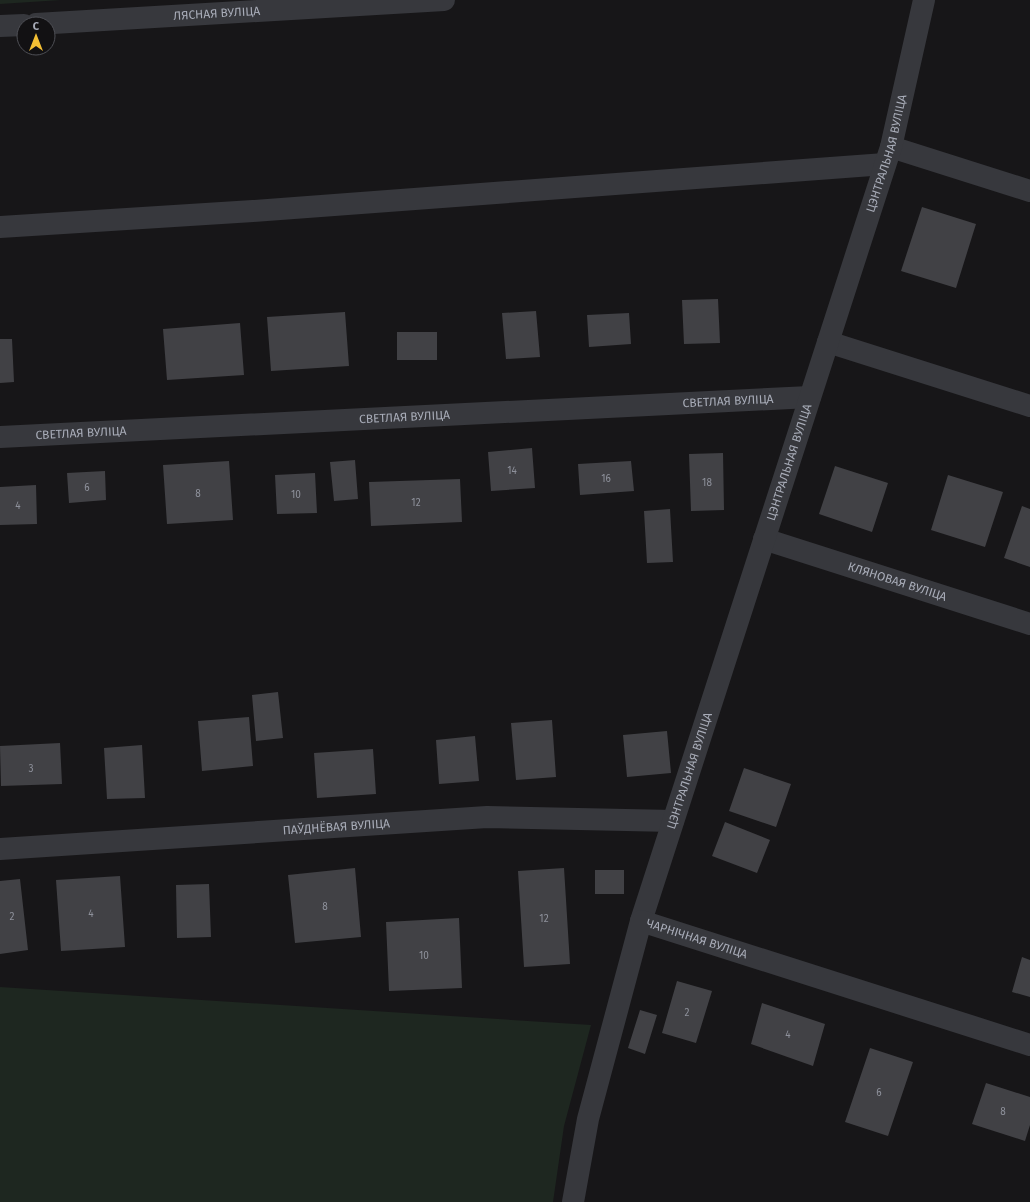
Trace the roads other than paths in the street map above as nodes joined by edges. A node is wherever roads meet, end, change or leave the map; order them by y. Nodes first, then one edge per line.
1 (444, 0) edge
2 (924, 0) edge
3 (56, 23) edge
4 (16, 25) edge
5 (0, 26) edge
6 (888, 155) junction
7 (1030, 191) edge
8 (0, 227) edge
9 (828, 342) junction
10 (810, 397) junction
11 (1030, 406) edge
12 (0, 437) edge
13 (764, 539) junction
14 (1030, 624) edge
15 (673, 821) junction
16 (0, 849) edge
17 (640, 921) junction
18 (1030, 1045) edge
19 (573, 1202) edge

1 - 3 street, ЛЯСНАЯ ВУЛІЦА
2 - 6 street, ЦЭНТРАЛЬНАЯ ВУЛІЦА
4 - 5 street
6 - 7 street
6 - 8 street
6 - 9 street, ЦЭНТРАЛЬНАЯ ВУЛІЦА
9 - 10 street, ЦЭНТРАЛЬНАЯ ВУЛІЦА
9 - 11 street
10 - 12 street, СВЕТЛАЯ ВУЛІЦА
10 - 13 street, ЦЭНТРАЛЬНАЯ ВУЛІЦА
13 - 14 street, КЛЯНОВАЯ ВУЛІЦА
13 - 15 street, ЦЭНТРАЛЬНАЯ ВУЛІЦА
15 - 16 street, ПАЎДНЁВАЯ ВУЛІЦА
15 - 17 street, ЦЭНТРАЛЬНАЯ ВУЛІЦА
17 - 18 street, ЧАРНІЧНАЯ ВУЛІЦА
17 - 19 street, ЧАРНІЧНАЯ ВУЛІЦА

